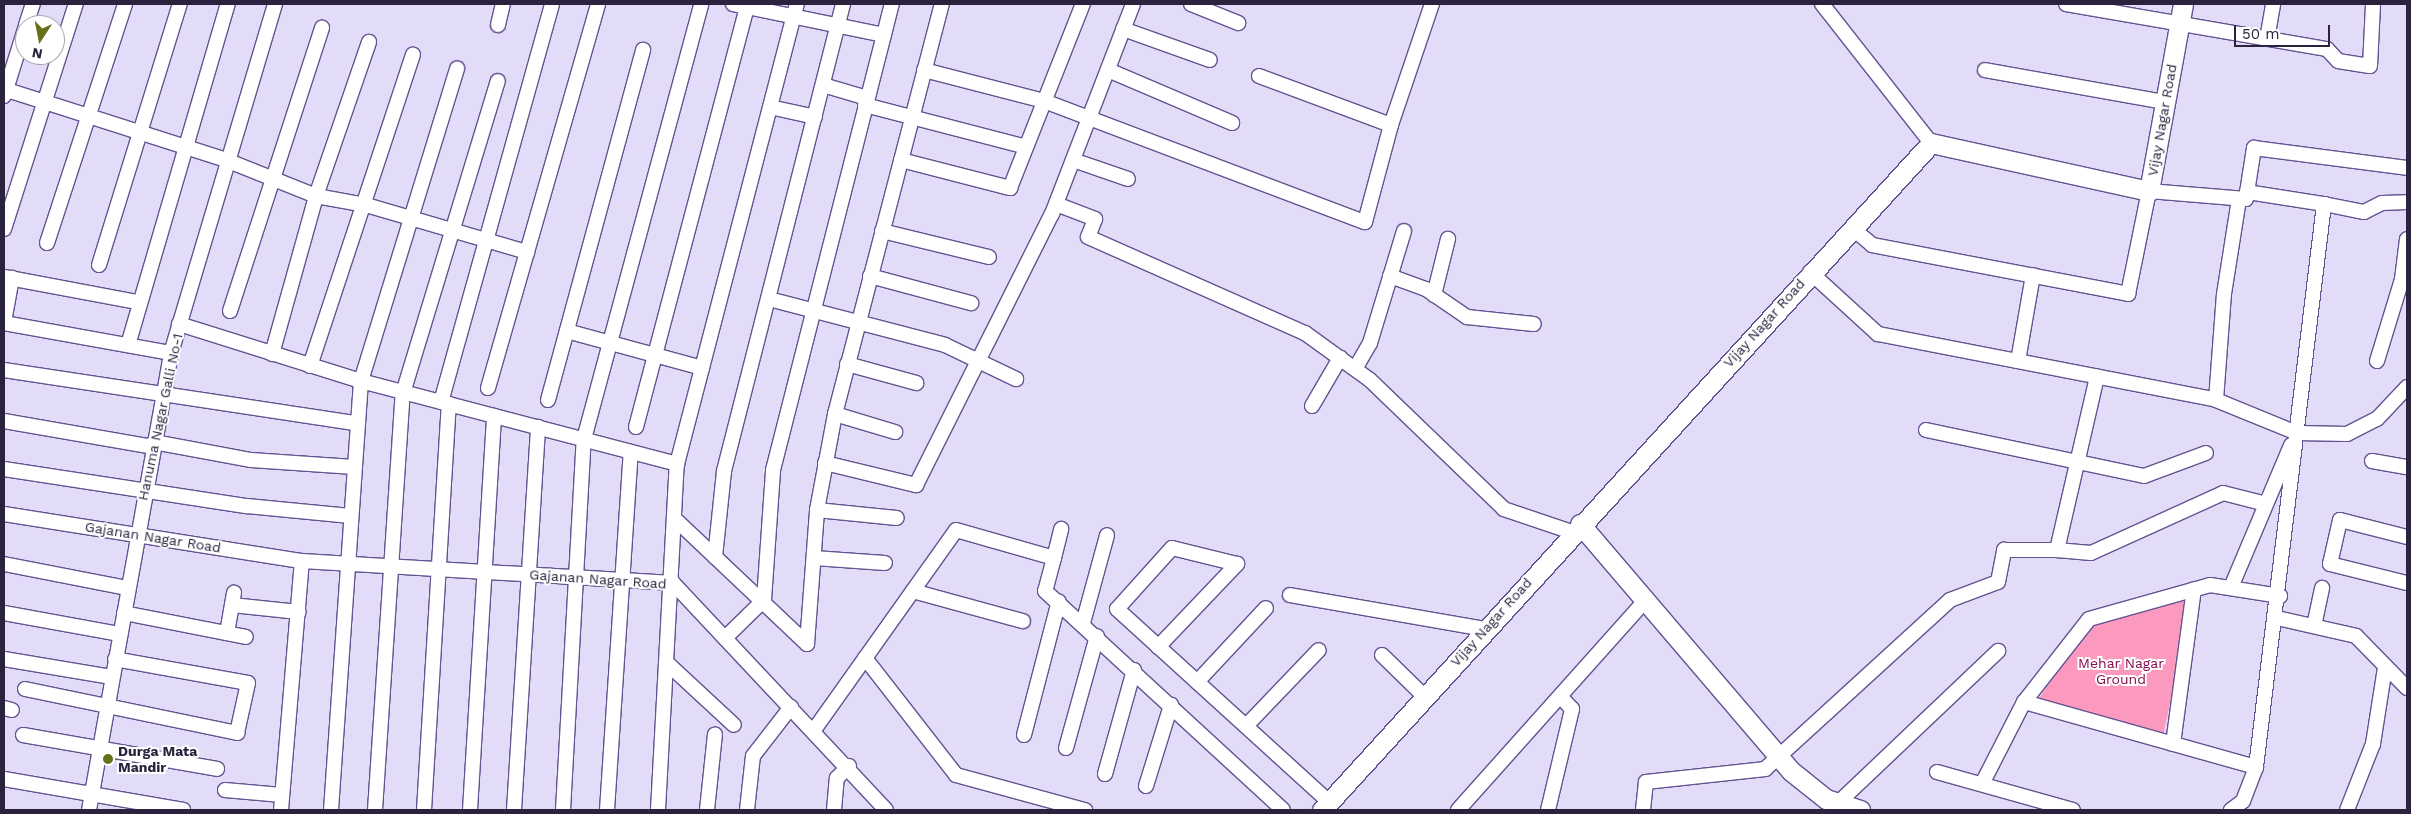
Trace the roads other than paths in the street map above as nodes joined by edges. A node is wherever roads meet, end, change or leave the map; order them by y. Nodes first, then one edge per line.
1 (76, 4) edge
2 (126, 4) edge
3 (180, 4) edge
4 (228, 4) edge
5 (275, 4) edge
6 (503, 4) edge
7 (552, 4) edge
8 (598, 4) edge
9 (701, 4) edge
10 (733, 4) edge
11 (843, 4) edge
12 (892, 4) edge
13 (942, 4) edge
14 (1083, 4) edge
15 (1133, 4) edge
16 (1191, 4) edge
17 (1432, 4) edge
18 (1822, 4) edge
19 (2066, 4) edge
20 (2273, 4) edge
21 (2373, 4) edge
22 (747, 5) edge
23 (795, 10) edge
24 (2181, 10) edge
25 (1238, 23) dead end
26 (498, 25) dead end
27 (838, 26) junction
28 (322, 28) dead end
29 (1123, 29) junction
30 (884, 35) junction
31 (2267, 39) junction
32 (369, 42) dead end
33 (643, 50) dead end
34 (413, 55) dead end
35 (15, 59) edge
36 (1210, 60) dead end
37 (457, 68) dead end
38 (924, 70) junction
39 (1108, 70) junction
40 (1985, 70) dead end
41 (1259, 76) dead end
42 (498, 81) dead end
43 (823, 84) junction
44 (4, 91) edge
45 (1044, 100) junction
46 (866, 101) junction
47 (46, 102) junction
48 (2165, 102) junction
49 (770, 107) junction
50 (90, 116) junction
51 (1090, 116) junction
52 (815, 117) junction
53 (912, 117) junction
54 (1232, 123) dead end
55 (1392, 125) junction
56 (141, 132) junction
57 (1931, 143) junction
58 (186, 147) junction
59 (1026, 147) junction
60 (226, 160) junction
61 (901, 160) junction
62 (1073, 160) junction
63 (2407, 168) edge
64 (271, 179) junction
65 (1128, 179) dead end
66 (2150, 191) junction
67 (316, 196) junction
68 (2243, 196) junction
69 (2407, 202) edge
70 (1056, 204) junction
71 (2324, 204) junction
72 (366, 205) junction
73 (411, 218) junction
74 (1852, 228) junction
75 (4, 229) edge
76 (454, 230) junction
77 (882, 231) junction
78 (1404, 231) dead end
79 (2407, 238) edge
80 (1448, 239) dead end
81 (486, 240) junction
82 (48, 243) dead end
83 (526, 252) junction
84 (989, 257) dead end
85 (99, 265) dead end
86 (1810, 272) junction
87 (2033, 275) junction
88 (870, 276) junction
89 (1390, 276) junction
90 (8, 277) edge
91 (1434, 295) junction
92 (769, 299) junction
93 (138, 302) junction
94 (972, 303) dead end
95 (230, 311) dead end
96 (812, 311) junction
97 (4, 322) edge
98 (858, 323) junction
99 (179, 324) junction
100 (1534, 324) dead end
101 (567, 331) junction
102 (608, 342) junction
103 (128, 345) junction
104 (171, 353) junction
105 (272, 354) junction
106 (654, 354) junction
107 (1340, 358) junction
108 (978, 359) junction
109 (2018, 361) junction
110 (2377, 361) dead end
111 (847, 364) junction
112 (310, 366) junction
113 (702, 368) junction
114 (1355, 369) junction
115 (4, 370) edge
116 (2097, 377) junction
117 (1016, 379) dead end
118 (361, 381) junction
119 (916, 383) dead end
120 (2407, 387) edge
121 (488, 388) dead end
122 (404, 392) junction
123 (162, 395) junction
124 (548, 400) dead end
125 (2216, 400) junction
126 (445, 403) junction
127 (1312, 406) dead end
128 (835, 414) junction
129 (494, 416) junction
130 (4, 421) edge
131 (356, 423) junction
132 (636, 426) dead end
133 (538, 427) junction
134 (1926, 430) dead end
135 (895, 432) dead end
136 (2297, 432) junction
137 (584, 439) junction
138 (153, 444) junction
139 (631, 452) junction
140 (2206, 453) dead end
141 (2079, 461) junction
142 (2372, 461) dead end
143 (825, 462) junction
144 (677, 464) junction
145 (2407, 467) edge
146 (354, 468) junction
147 (4, 469) edge
148 (145, 491) junction
149 (2266, 504) junction
150 (817, 510) junction
151 (4, 514) edge
152 (351, 516) junction
153 (897, 518) dead end
154 (675, 519) junction
155 (1576, 528) junction
156 (1061, 529) dead end
157 (137, 534) junction
158 (1107, 535) dead end
159 (2407, 537) edge
160 (2058, 550) junction
161 (716, 557) junction
162 (814, 558) junction
163 (1054, 558) junction
164 (302, 561) junction
165 (884, 563) dead end
166 (4, 564) edge
167 (349, 564) junction
168 (391, 567) junction
169 (439, 570) junction
170 (485, 572) junction
171 (530, 575) junction
172 (578, 578) junction
173 (622, 580) junction
174 (673, 583) junction
175 (2407, 583) edge
176 (2232, 585) junction
177 (128, 588) junction
178 (2322, 588) dead end
179 (2194, 589) junction
180 (913, 591) junction
181 (1290, 595) dead end
182 (2280, 596) junction
183 (764, 600) junction
184 (1646, 600) junction
185 (1059, 601) junction
186 (1266, 608) dead end
187 (298, 612) junction
188 (4, 613) edge
189 (124, 613) junction
190 (2277, 618) junction
191 (1023, 621) dead end
192 (1083, 623) junction
193 (2314, 626) junction
194 (1485, 629) junction
195 (227, 633) junction
196 (120, 634) junction
197 (1097, 636) junction
198 (246, 637) dead end
199 (725, 638) junction
200 (1158, 646) junction
201 (1319, 650) dead end
202 (1998, 651) dead end
203 (1382, 654) dead end
204 (865, 658) junction
205 (4, 659) edge
206 (116, 659) junction
207 (667, 663) junction
208 (2385, 667) junction
209 (1134, 670) junction
210 (112, 677) junction
211 (1197, 682) junction
212 (2407, 688) edge
213 (25, 689) dead end
214 (1424, 696) junction
215 (1561, 697) junction
216 (2024, 702) junction
217 (1171, 705) junction
218 (107, 706) junction
219 (792, 707) junction
220 (734, 725) dead end
221 (1246, 726) junction
222 (814, 730) junction
223 (715, 734) dead end
224 (23, 735) dead end
225 (1024, 735) dead end
226 (2173, 744) junction
227 (1066, 748) dead end
228 (100, 750) junction
229 (1779, 757) junction
230 (848, 766) junction
231 (2256, 767) junction
232 (217, 769) dead end
233 (1937, 772) dead end
234 (1105, 774) dead end
235 (4, 779) edge
236 (1982, 784) junction
237 (1146, 786) dead end
238 (226, 790) dead end
239 (92, 795) junction
240 (282, 795) junction
241 (1838, 803) junction
242 (1325, 806) edge
243 (89, 810) edge
244 (183, 810) edge
245 (282, 810) edge
246 (331, 810) edge
247 (375, 810) edge
248 (424, 810) edge
249 (470, 810) edge
250 (514, 810) edge
251 (563, 810) edge
252 (607, 810) edge
253 (658, 810) edge
254 (707, 810) edge
255 (747, 810) edge
256 (834, 810) edge
257 (886, 810) edge
258 (1085, 810) edge
259 (1283, 810) edge
260 (1458, 810) edge
261 (1548, 810) edge
262 (1643, 810) edge
263 (1860, 810) edge
264 (2073, 810) edge
265 (2231, 810) edge
266 (2347, 810) edge

1 - 47 street
2 - 50 street
3 - 56 street
4 - 58 street
5 - 60 street, Hanuma Nagar Galli No-1
6 - 26 street
7 - 81 street
8 - 83 street
9 - 102 street
10 - 22 street
11 - 27 street
12 - 30 street
13 - 38 street
14 - 45 street
15 - 29 street
16 - 25 street
17 - 55 street
18 - 57 street
19 - 24 street
20 - 31 street
21 - 31 street
22 - 23 street
22 - 106 street
23 - 27 street
23 - 49 street
24 - 31 street
24 - 48 street, Vijay Nagar Road
27 - 30 street
27 - 43 street
28 - 64 street
29 - 36 street
29 - 39 street
30 - 46 street
32 - 67 street
33 - 101 street
34 - 72 street
35 - 44 street
37 - 73 street
38 - 45 street
38 - 53 street
39 - 51 street
39 - 54 street
40 - 48 street
41 - 55 street
42 - 76 street
43 - 46 street
43 - 52 street
44 - 47 street
45 - 51 street
45 - 59 street
46 - 53 street
46 - 96 street
47 - 50 street
47 - 75 street
48 - 66 street, Vijay Nagar Road
49 - 52 street
49 - 113 street
50 - 56 street
50 - 82 street
51 - 55 street
51 - 62 street
52 - 92 street
53 - 59 street
53 - 61 street
56 - 58 street
56 - 85 street
57 - 66 street, Vijay Nagar Road
57 - 74 street, Vijay Nagar Road
58 - 60 street
58 - 93 street
59 - 61 street
60 - 64 street
60 - 99 street, Hanuma Nagar Galli No-1
61 - 77 street
62 - 65 street
62 - 70 street
63 - 68 street
64 - 67 street
64 - 95 street
66 - 68 street
66 - 87 street
67 - 72 street
67 - 105 street
68 - 71 street
68 - 125 street
69 - 71 street
70 - 107 street
70 - 108 street
71 - 136 street
72 - 73 street
72 - 112 street
73 - 76 street
73 - 118 street
74 - 86 street, Vijay Nagar Road
74 - 87 street
76 - 81 street
76 - 122 street
77 - 84 street
77 - 88 street
78 - 89 street
79 - 110 street
80 - 91 street
81 - 83 street
81 - 126 street
83 - 121 street
86 - 109 street
86 - 155 street, Vijay Nagar Road
87 - 109 street
88 - 94 street
88 - 98 street
89 - 91 street
89 - 114 street
90 - 93 street
90 - 97 street
91 - 100 street
92 - 96 street
92 - 161 street
93 - 103 street
96 - 98 street
96 - 183 street
97 - 103 street
98 - 108 street
98 - 111 street
99 - 104 street, Hanuma Nagar Galli No-1
99 - 105 street
101 - 102 street
101 - 124 street
102 - 106 street
102 - 137 street
103 - 104 street
104 - 123 street, Hanuma Nagar Galli No-1
105 - 112 street
106 - 113 street
106 - 132 street
107 - 114 street
107 - 127 street
108 - 117 street
108 - 143 street
109 - 116 street
111 - 119 street
111 - 128 street
112 - 118 street
113 - 144 street
114 - 155 street
115 - 123 street
116 - 125 street
116 - 141 street
118 - 122 street
118 - 131 street
120 - 136 street
122 - 126 street
122 - 168 street
123 - 131 street
123 - 138 street, Hanuma Nagar Galli No-1
125 - 136 street
126 - 129 street
126 - 169 street
128 - 135 street
128 - 143 street
129 - 133 street
129 - 170 street
130 - 138 street
131 - 146 street
133 - 137 street
133 - 171 street
134 - 141 street
136 - 149 street
136 - 182 street
137 - 139 street
137 - 172 street
138 - 146 street
138 - 148 street, Hanuma Nagar Galli No-1
139 - 144 street
139 - 173 street
140 - 141 street
141 - 160 street
142 - 145 street
143 - 150 street
144 - 154 street
146 - 152 street
147 - 148 street
148 - 152 street
148 - 157 street, Hanuma Nagar Galli No-1
149 - 160 street
149 - 176 street
150 - 153 street
150 - 162 street
151 - 157 street, Gajanan Nagar Road
152 - 167 street
154 - 161 street
154 - 174 street
155 - 184 street
155 - 194 street, Vijay Nagar Road
156 - 163 street
157 - 164 street, Gajanan Nagar Road
157 - 177 street, Hanuma Nagar Galli No-1
158 - 192 street
159 - 175 street
160 - 229 street
161 - 183 street
162 - 165 street
162 - 183 street
163 - 180 street
163 - 185 street
164 - 167 street, Gajanan Nagar Road
164 - 187 street
166 - 177 street
167 - 168 street, Gajanan Nagar Road
167 - 246 street
168 - 169 street, Gajanan Nagar Road
168 - 247 street
169 - 170 street, Gajanan Nagar Road
169 - 248 street
170 - 171 street, Gajanan Nagar Road
170 - 249 street
171 - 172 street, Gajanan Nagar Road
171 - 250 street
172 - 173 street, Gajanan Nagar Road
172 - 251 street
173 - 174 street, Gajanan Nagar Road
173 - 252 street
174 - 199 street, Gajanan Nagar Road
174 - 207 street
176 - 179 street
176 - 182 street
177 - 189 street, Hanuma Nagar Galli No-1
178 - 193 street
179 - 216 street
179 - 226 street
180 - 191 street
180 - 204 street
181 - 194 street
182 - 190 street
183 - 199 street
184 - 215 street
184 - 229 street
185 - 192 street
185 - 225 street
186 - 211 street
187 - 195 street
187 - 240 street
188 - 196 street
189 - 195 street
189 - 196 street, Hanuma Nagar Galli No-1
190 - 193 street
190 - 231 street
192 - 197 street
193 - 208 street
194 - 214 street, Vijay Nagar Road
195 - 198 street
196 - 206 street, Hanuma Nagar Galli No-1
197 - 209 street
197 - 227 street
199 - 219 street, Gajanan Nagar Road
200 - 200 street
200 - 211 street
201 - 221 street
202 - 241 street
203 - 214 street
204 - 222 street
204 - 258 street
205 - 210 street
206 - 210 street, Hanuma Nagar Galli No-1
206 - 218 street
207 - 220 street
207 - 253 street
208 - 212 street
208 - 266 street
209 - 217 street
209 - 234 street
210 - 218 street, Hanuma Nagar Galli No-1
211 - 221 street
213 - 218 street
214 - 242 street, Vijay Nagar Road
215 - 260 street
215 - 261 street
216 - 226 street
216 - 236 street
217 - 237 street
217 - 259 street
218 - 228 street, Hanuma Nagar Galli No-1
219 - 222 street, Gajanan Nagar Road
219 - 255 street
221 - 242 street
222 - 230 street, Gajanan Nagar Road
223 - 254 street
224 - 228 street
226 - 231 street
228 - 232 street
228 - 239 street, Hanuma Nagar Galli No-1
229 - 241 street
229 - 262 street
230 - 256 street
230 - 257 street, Gajanan Nagar Road
231 - 265 street
233 - 236 street
235 - 239 street
236 - 264 street
238 - 240 street
239 - 243 street, Hanuma Nagar Galli No-1
239 - 244 street
240 - 245 street
241 - 263 street

